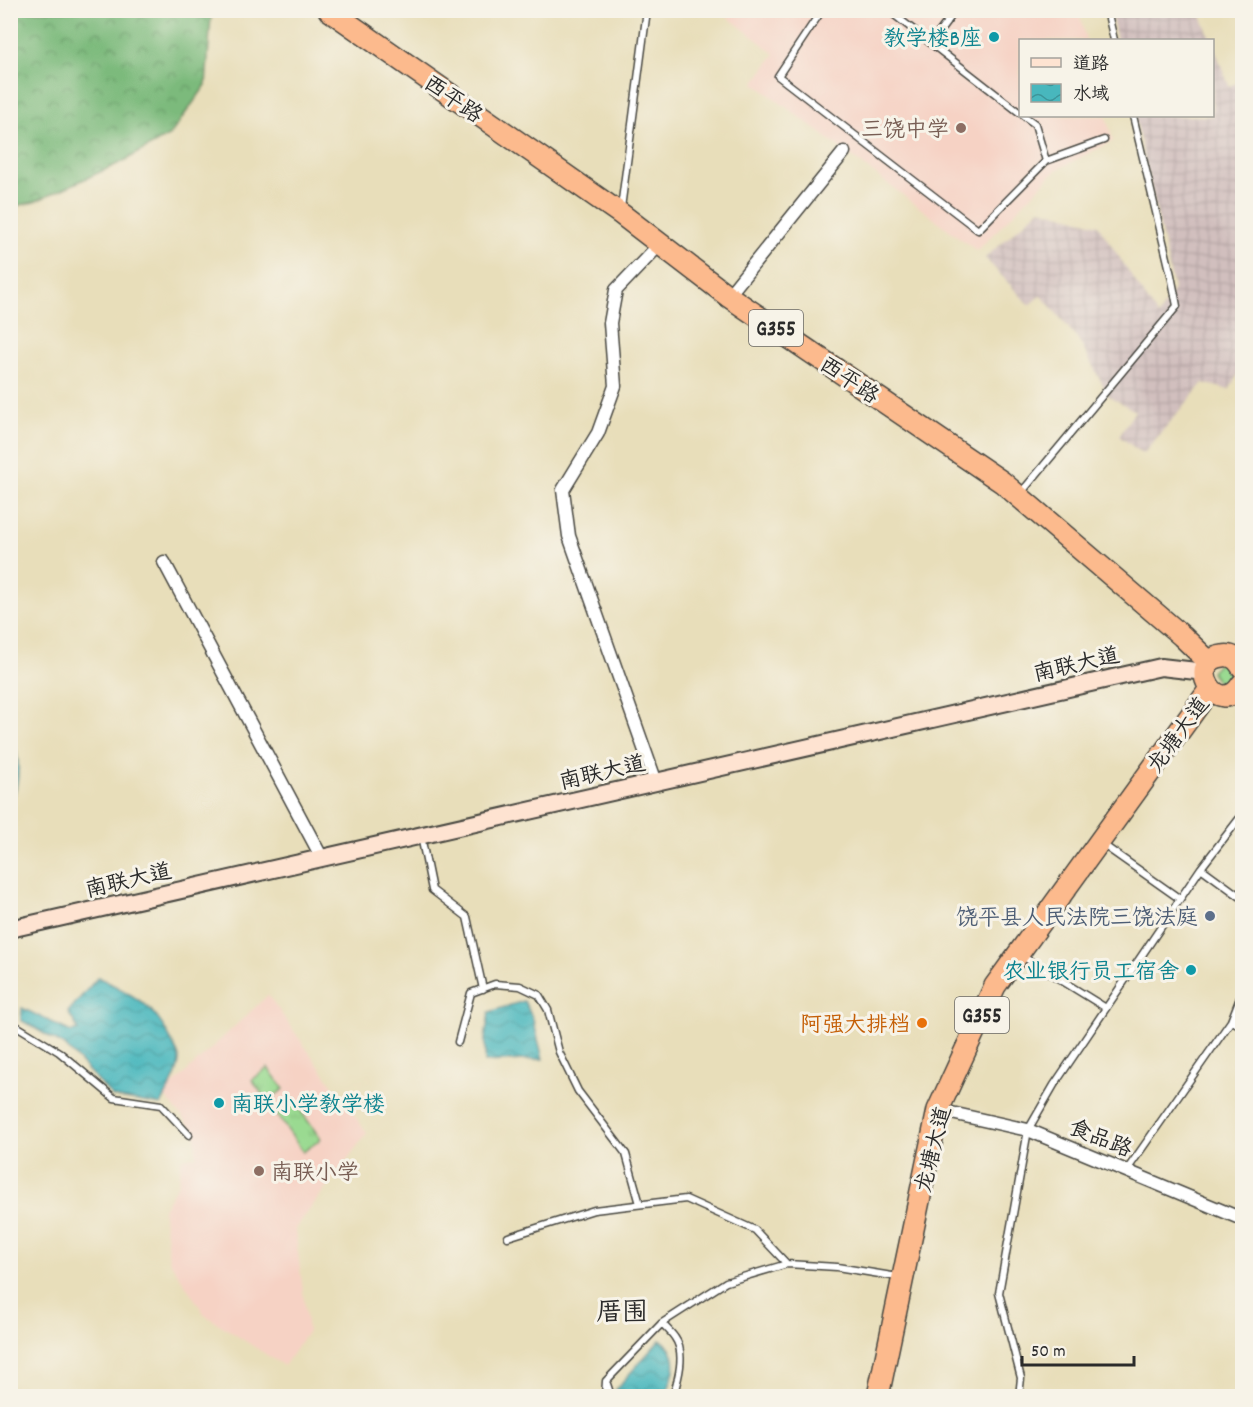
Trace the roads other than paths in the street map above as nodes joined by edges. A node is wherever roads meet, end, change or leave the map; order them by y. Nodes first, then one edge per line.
1 (329, 10) edge
2 (647, 10) edge
3 (822, 10) edge
4 (888, 10) edge
5 (956, 10) edge
6 (1107, 10) edge
7 (1114, 39) edge
8 (931, 43) junction
9 (1019, 112) edge
10 (1026, 117) edge
11 (1133, 117) edge
12 (855, 137) junction
13 (1104, 140) dead end
14 (844, 152) joint
15 (1046, 161) junction
16 (621, 214) junction
17 (660, 244) junction
18 (728, 296) junction
19 (1019, 496) junction
20 (164, 562) dead end
21 (1210, 679) junction
22 (1242, 681) edge
23 (656, 782) junction
24 (1242, 815) edge
25 (421, 836) junction
26 (1102, 844) junction
27 (322, 858) junction
28 (1201, 868) junction
29 (1242, 898) edge
30 (1180, 899) junction
31 (10, 929) edge
32 (1022, 955) junction
33 (483, 989) junction
34 (1242, 993) edge
35 (1106, 1008) junction
36 (1231, 1021) junction
37 (10, 1022) edge
38 (1242, 1026) edge
39 (458, 1042) dead end
40 (942, 1111) junction
41 (1028, 1130) junction
42 (189, 1135) dead end
43 (1127, 1170) junction
44 (640, 1204) junction
45 (1242, 1219) edge
46 (508, 1237) dead end
47 (787, 1264) junction
48 (907, 1279) junction
49 (662, 1323) junction
50 (606, 1381) junction
51 (605, 1396) edge
52 (611, 1396) edge
53 (673, 1396) edge
54 (878, 1396) edge
55 (886, 1396) edge
56 (1019, 1396) edge

1 - 16 highway, 西平路 / G355
2 - 16 lane
3 - 12 lane
4 - 8 lane
5 - 8 lane
6 - 7 lane
8 - 9 lane
10 - 15 lane
11 - 19 lane
12 - 14 lane
12 - 15 lane
13 - 15 lane
14 - 18 street
16 - 17 highway, 西平路 / G355
17 - 18 highway, 西平路 / G355
17 - 23 street
18 - 19 highway, 西平路 / G355
19 - 21 highway, 西平路 / G355
20 - 27 street
21 - 22 highway
21 - 22 highway
21 - 23 street, 南联大道
21 - 26 highway, 龙塘大道 / G355
23 - 25 street, 南联大道
24 - 28 lane
25 - 27 street, 南联大道
25 - 33 lane
26 - 30 lane
26 - 32 highway, 龙塘大道 / G355
27 - 31 street, 南联大道
28 - 29 lane
28 - 30 lane
30 - 35 lane
32 - 35 lane
32 - 40 highway, 龙塘大道 / G355
33 - 39 lane
33 - 44 lane
34 - 36 lane
35 - 41 lane
36 - 38 lane
36 - 43 lane
37 - 42 lane
40 - 41 street, 食品路
40 - 48 highway, 龙塘大道 / G355
41 - 43 street, 食品路
41 - 56 lane
43 - 45 street, 食品路
44 - 46 lane
44 - 47 lane
47 - 48 lane
47 - 49 lane
48 - 54 highway, 龙塘大道 / G355
48 - 55 highway, 龙塘大道 / G355
49 - 50 lane
49 - 53 lane
50 - 51 lane
50 - 52 lane

